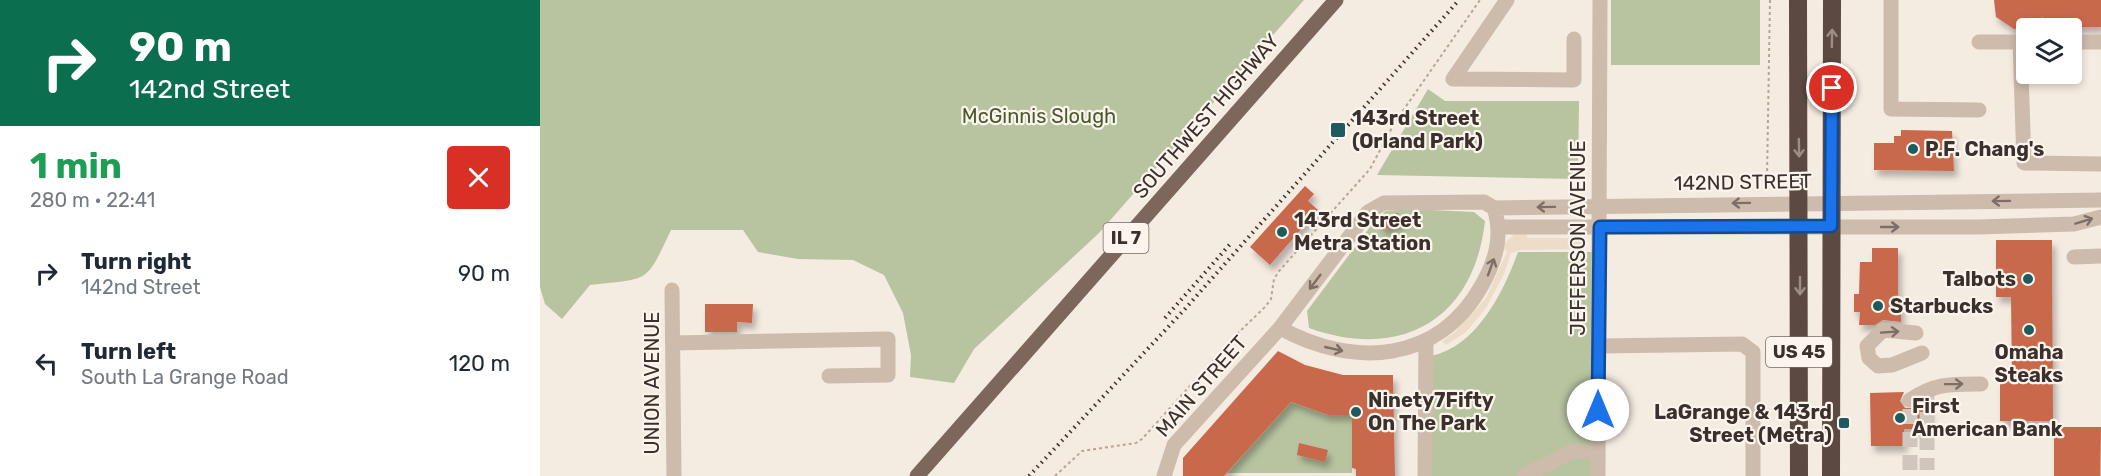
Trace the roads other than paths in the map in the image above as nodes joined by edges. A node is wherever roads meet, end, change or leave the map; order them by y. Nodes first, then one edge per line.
1 (1336, 0) edge
2 (1507, 0) edge
3 (1600, 0) edge
4 (1798, 0) edge
5 (1832, 0) edge
6 (1891, 0) edge
7 (1574, 39) dead end
8 (1979, 42) dead end
9 (2016, 42) edge
10 (2082, 42) edge
11 (2101, 42) edge
12 (2024, 84) edge
13 (1979, 110) dead end
14 (2101, 164) edge
15 (2101, 200) edge
16 (1831, 201) junction
17 (1800, 202) junction
18 (1600, 206) junction
19 (1494, 208) junction
20 (2101, 217) edge
21 (1831, 226) junction
22 (1500, 227) junction
23 (1600, 227) junction
24 (1800, 227) junction
25 (2101, 256) edge
26 (2074, 257) dead end
27 (672, 290) dead end
28 (1280, 328) junction
29 (1916, 333) dead end
30 (1426, 341) junction
31 (674, 344) junction
32 (1599, 346) junction
33 (1922, 353) dead end
34 (829, 376) dead end
35 (1981, 384) dead end
36 (1918, 396) dead end
37 (1598, 452) junction
38 (674, 476) edge
39 (917, 476) edge
40 (1164, 476) edge
41 (1425, 476) edge
42 (1524, 476) edge
43 (1598, 476) edge
44 (1753, 476) edge
45 (1799, 476) edge
46 (1831, 476) edge

1 - 39 main road, SOUTHWEST HIGHWAY / IL 7
2 - 7 street
3 - 18 street, JEFFERSON AVENUE
4 -> 17 highway, US 45
16 -> 5 highway, US 45
6 - 13 street
8 - 9 street
10 - 11 street
12 - 14 street
15 -> 16 street, 142ND STREET
16 - 17 street, 142ND STREET
16 - 21 highway, US 45
17 -> 18 street, 142ND STREET
17 - 24 highway, US 45
18 -> 19 street, 142ND STREET
18 - 23 street, JEFFERSON AVENUE
19 - 22 street
19 -> 28 street, MAIN STREET
21 -> 20 street
21 - 24 street
21 - 46 highway, US 45
22 - 23 street
30 -> 22 street
23 - 24 street
23 - 32 street, JEFFERSON AVENUE
24 -> 45 highway, US 45
25 - 26 street
27 - 31 street, UNION AVENUE
28 -> 30 street
28 - 40 street, MAIN STREET
33 -> 29 street
30 - 41 street
31 - 34 street
31 - 38 street, UNION AVENUE
32 - 37 street, JEFFERSON AVENUE
32 - 44 street
36 -> 35 street
37 - 42 street
37 - 43 street, JEFFERSON AVENUE

